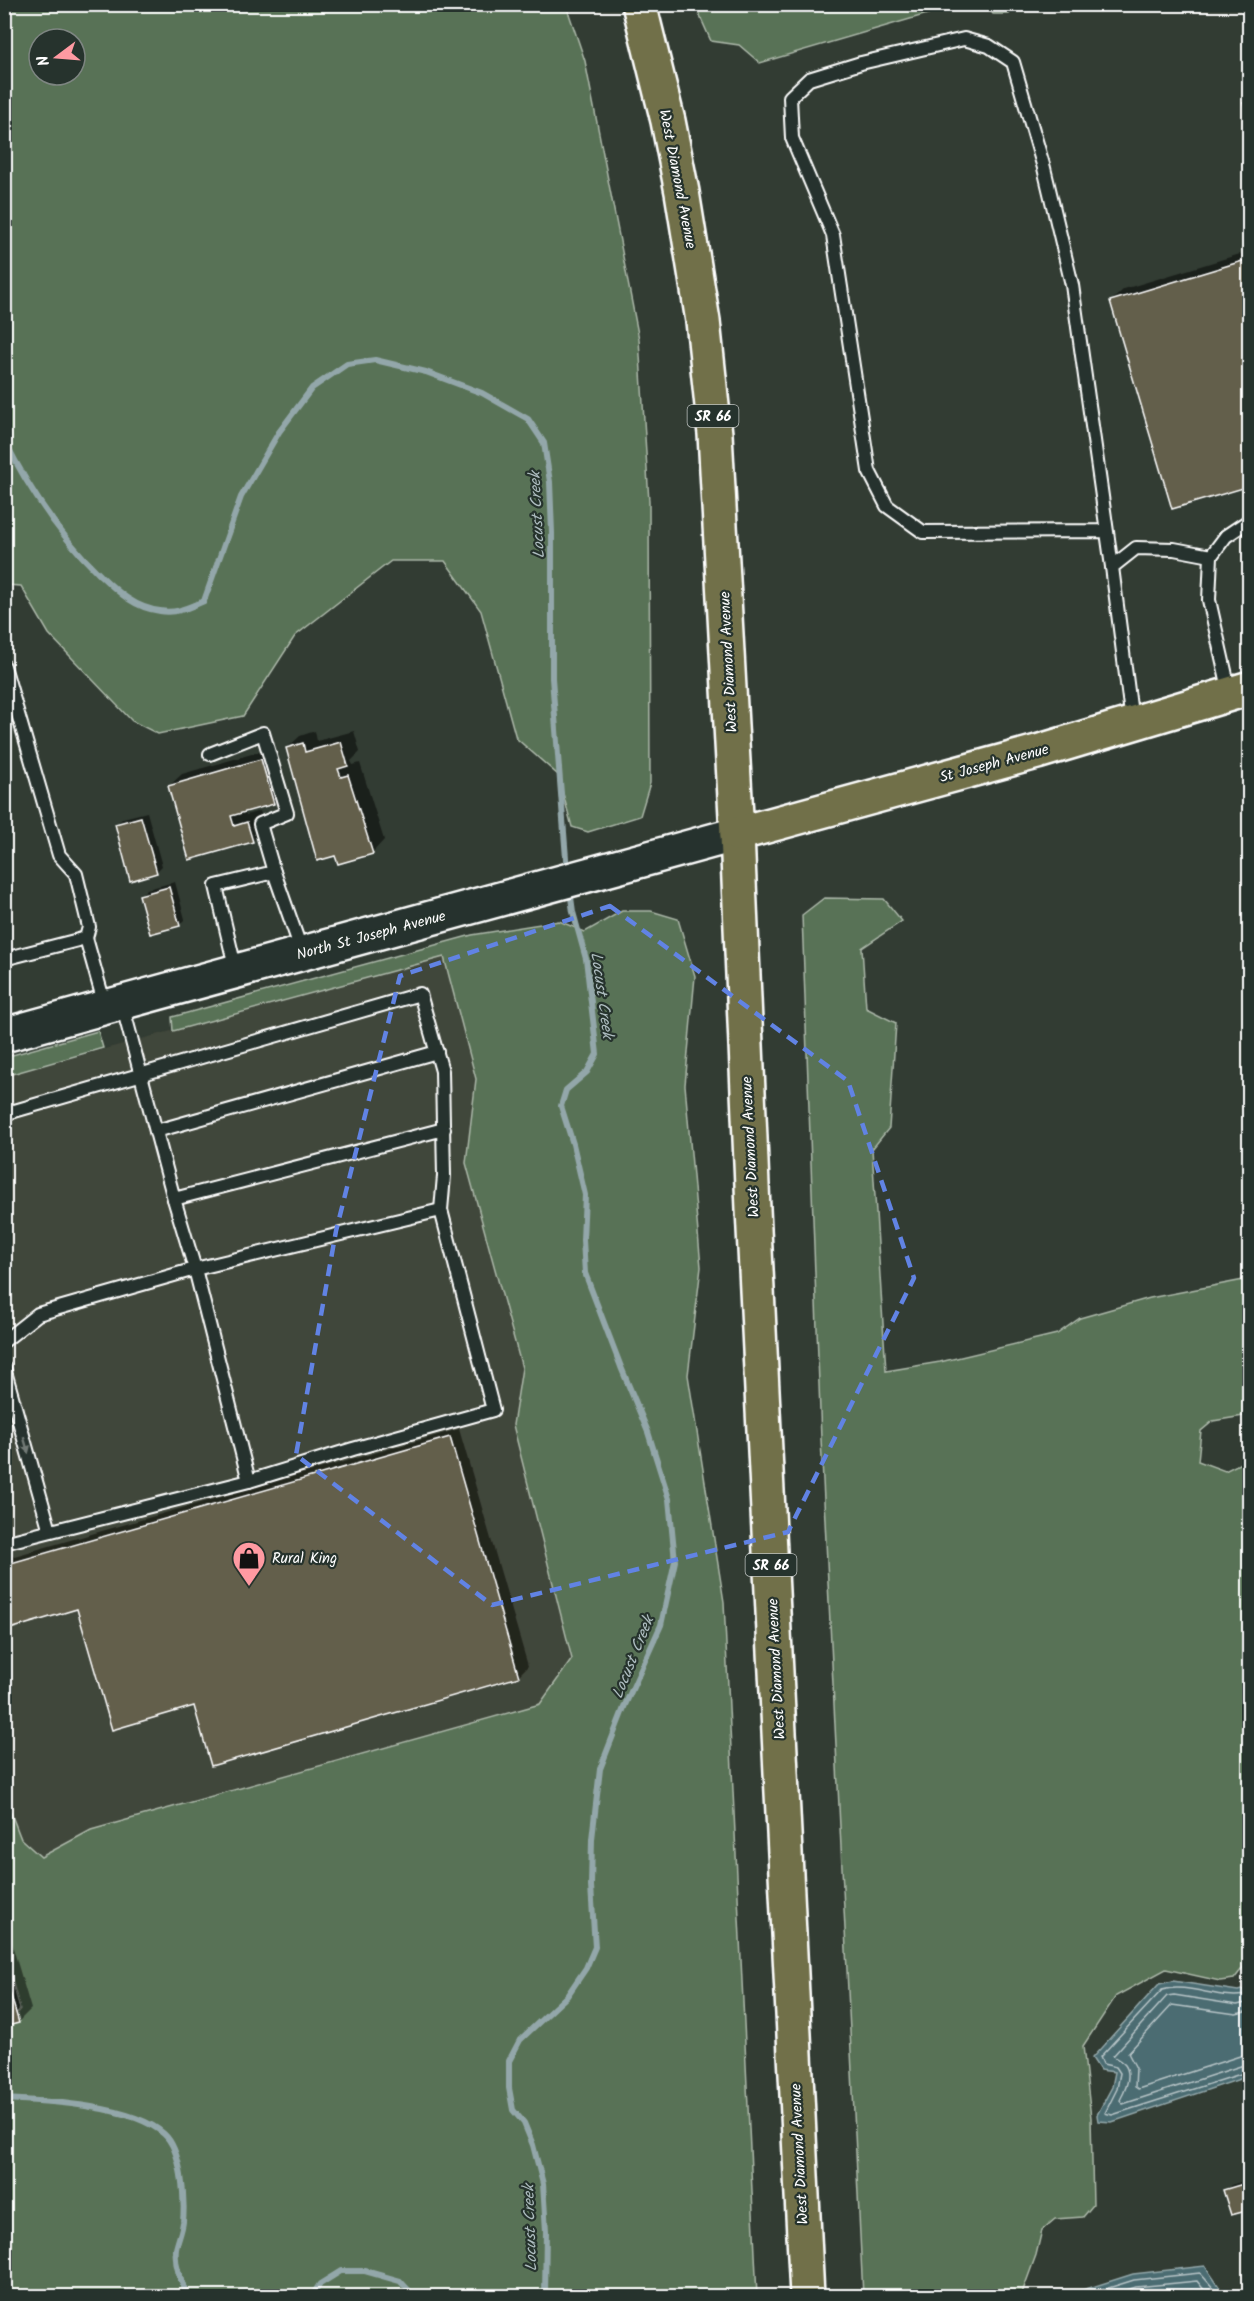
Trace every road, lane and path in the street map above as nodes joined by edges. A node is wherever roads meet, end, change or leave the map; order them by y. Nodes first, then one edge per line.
1 (639, 4) edge
2 (1250, 520) edge
3 (1107, 531) junction
4 (1211, 556) junction
5 (1112, 567) junction
6 (4, 666) edge
7 (1240, 691) edge
8 (1132, 723) junction
9 (210, 754) dead end
10 (736, 834) junction
11 (274, 872) junction
12 (86, 938) junction
13 (303, 954) junction
14 (4, 959) edge
15 (236, 972) junction
16 (113, 1006) junction
17 (4, 1035) edge
18 (437, 1052) junction
19 (140, 1073) junction
20 (4, 1114) edge
21 (444, 1129) junction
22 (156, 1131) junction
23 (174, 1199) junction
24 (441, 1210) junction
25 (195, 1269) junction
26 (4, 1341) edge
27 (4, 1368) edge
28 (249, 1481) junction
29 (50, 1531) junction
30 (4, 1542) edge
31 (807, 2296) edge

1 - 10 main road, West Diamond Avenue / SR 66
2 - 4 lane
3 - 3 lane
3 - 5 lane
4 - 5 lane
4 - 7 lane
5 - 8 lane
6 - 12 lane
7 - 8 main road, St Joseph Avenue
8 - 10 main road, St Joseph Avenue
9 - 11 lane
10 - 13 main road, North St Joseph Avenue
10 - 31 main road, West Diamond Avenue / SR 66
11 - 13 lane
11 - 15 lane
12 - 14 lane
12 - 16 lane
13 - 15 main road, North St Joseph Avenue
15 - 16 main road, North St Joseph Avenue
16 - 17 main road, North St Joseph Avenue
16 - 19 lane
18 - 19 lane
18 - 21 lane
18 - 22 lane
19 - 20 lane
19 - 22 lane
21 - 23 lane
21 - 24 lane
22 - 23 lane
23 - 25 lane
24 - 25 lane
24 - 28 lane
25 - 26 lane
25 - 28 lane
27 -> 29 lane
28 - 29 lane
29 - 30 lane

